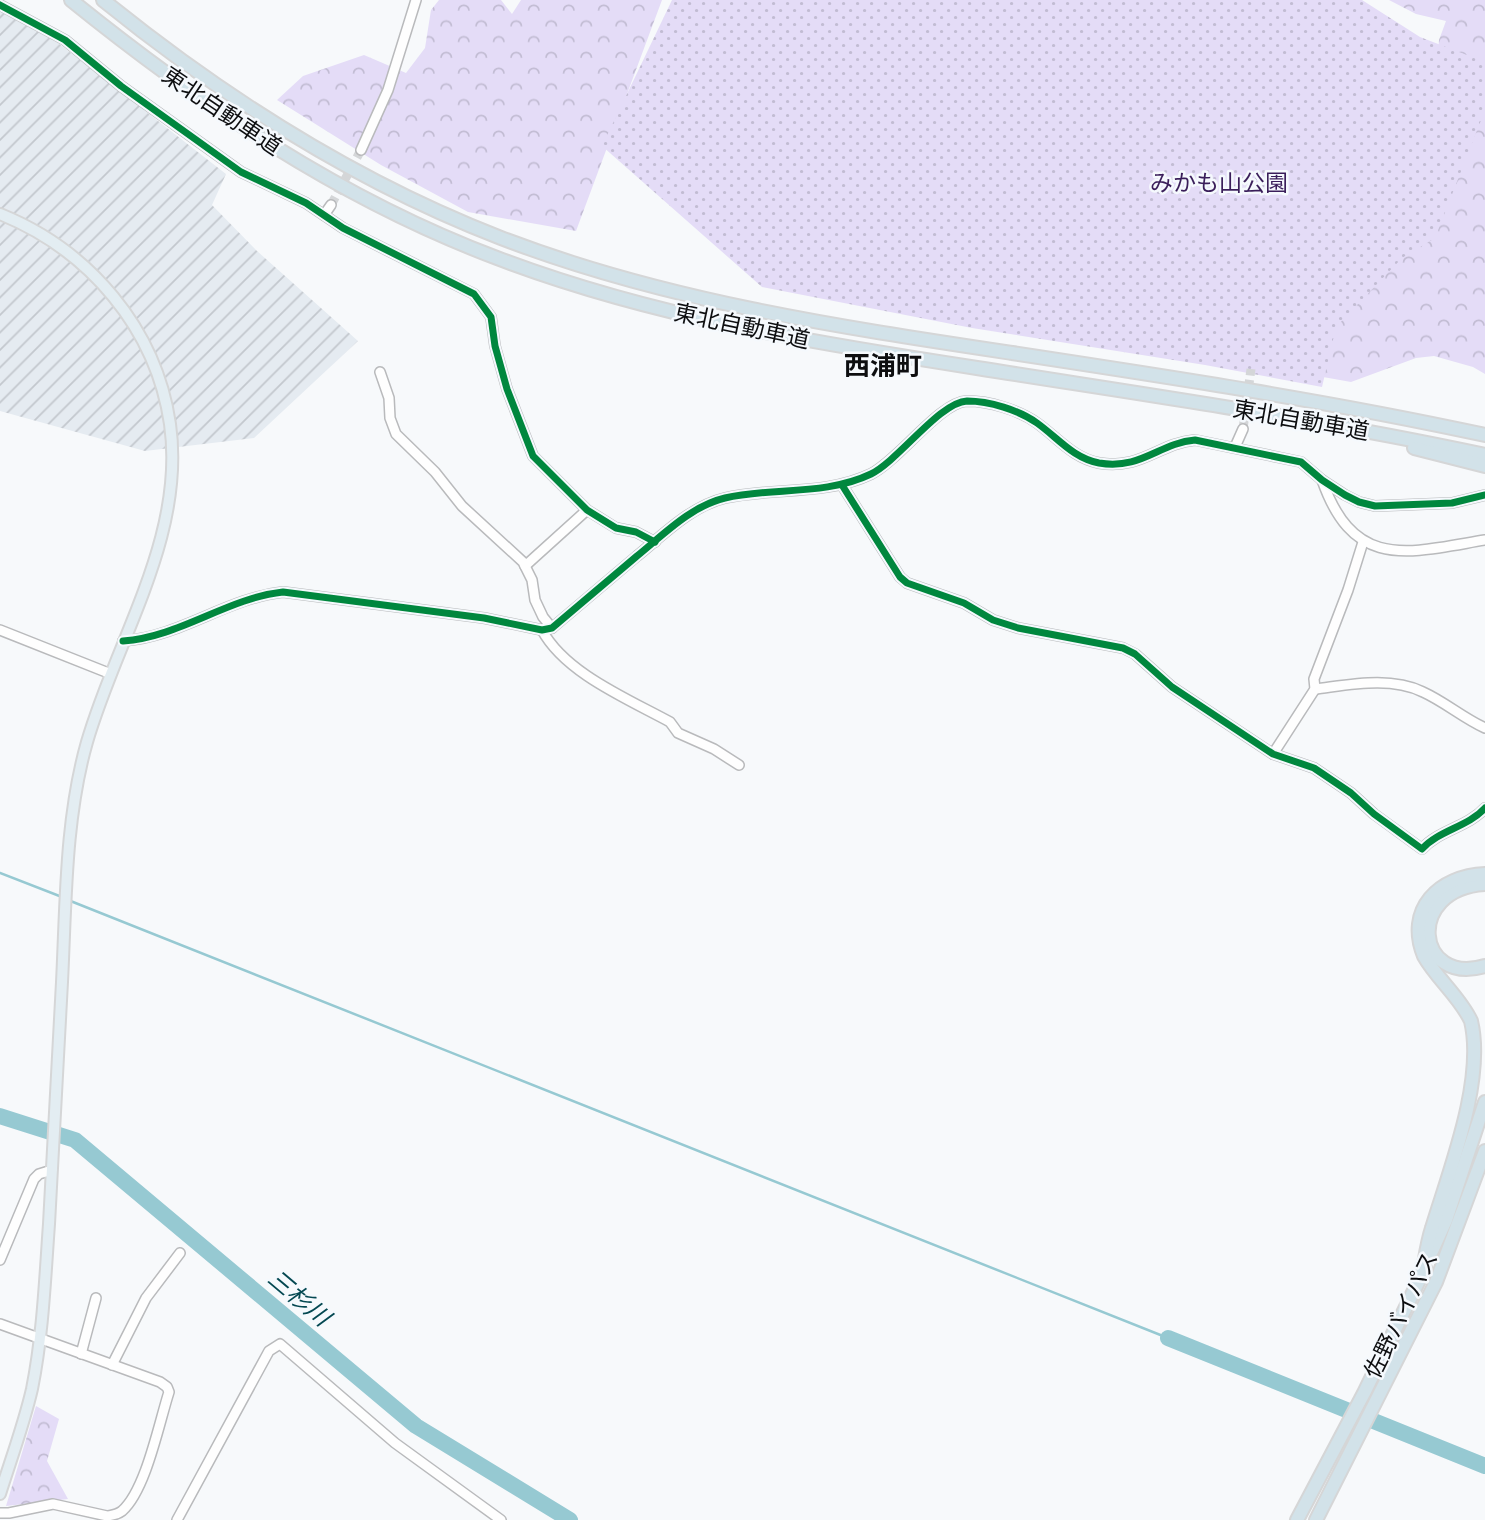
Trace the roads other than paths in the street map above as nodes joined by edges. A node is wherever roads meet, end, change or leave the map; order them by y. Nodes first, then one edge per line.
1 (71, 0) edge
2 (103, 0) edge
3 (416, 0) edge
4 (0, 5) edge
5 (362, 150) tunnel mouth
6 (331, 205) tunnel mouth
7 (0, 214) edge
8 (324, 215) junction
9 (380, 372) dead end
10 (1243, 429) tunnel mouth
11 (1354, 429) junction
12 (1485, 435) edge
13 (1236, 447) junction
14 (1485, 455) edge
15 (1485, 466) edge
16 (1322, 480) junction
17 (842, 485) junction
18 (1485, 495) edge
19 (587, 510) junction
20 (1485, 540) edge
21 (655, 542) junction
22 (1363, 542) junction
23 (525, 566) junction
24 (547, 629) junction
25 (0, 630) edge
26 (123, 641) junction
27 (111, 674) junction
28 (1315, 690) junction
29 (1485, 728) edge
30 (1273, 754) junction
31 (739, 765) dead end
32 (1485, 808) edge
33 (1485, 874) edge
34 (1485, 884) edge
35 (1485, 966) edge
36 (1485, 1102) edge
37 (1485, 1151) edge
38 (52, 1170) junction
39 (180, 1253) dead end
40 (0, 1260) edge
41 (1422, 1275) junction
42 (96, 1298) dead end
43 (0, 1324) edge
44 (40, 1340) junction
45 (81, 1354) junction
46 (111, 1364) junction
47 (0, 1494) edge
48 (0, 1513) edge
49 (484, 1516) edge
50 (177, 1520) edge
51 (501, 1520) edge
52 (1297, 1520) edge
53 (1316, 1520) edge

1 - 11 highway, 東北自動車道
2 - 12 highway, 東北自動車道
3 - 5 street
4 - 8 street
6 - 8 street
7 - 26 main road
8 - 19 street
9 - 23 street
10 - 13 street
11 - 14 highway, 東北自動車道
11 - 15 highway
13 - 16 street
13 - 17 street
16 - 18 street
16 - 22 street
17 - 21 street
17 - 30 street
19 - 21 street
19 - 23 street
20 - 22 street
21 - 24 street
22 - 28 street
23 - 24 street
24 - 26 street
24 - 31 street
25 - 27 street
26 - 27 main road
27 - 38 main road
28 - 29 street
28 - 30 street
30 - 32 street
33 - 41 highway
34 - 35 highway
36 - 41 highway, 佐野バイパス
37 - 53 highway, 佐野バイパス
38 - 40 street
38 - 44 main road
39 - 46 street
41 - 52 highway, 佐野バイパス
42 - 45 street
43 - 44 street
44 - 45 street
44 - 47 main road
45 - 46 street
46 - 48 street
49 - 50 street
49 - 51 street

